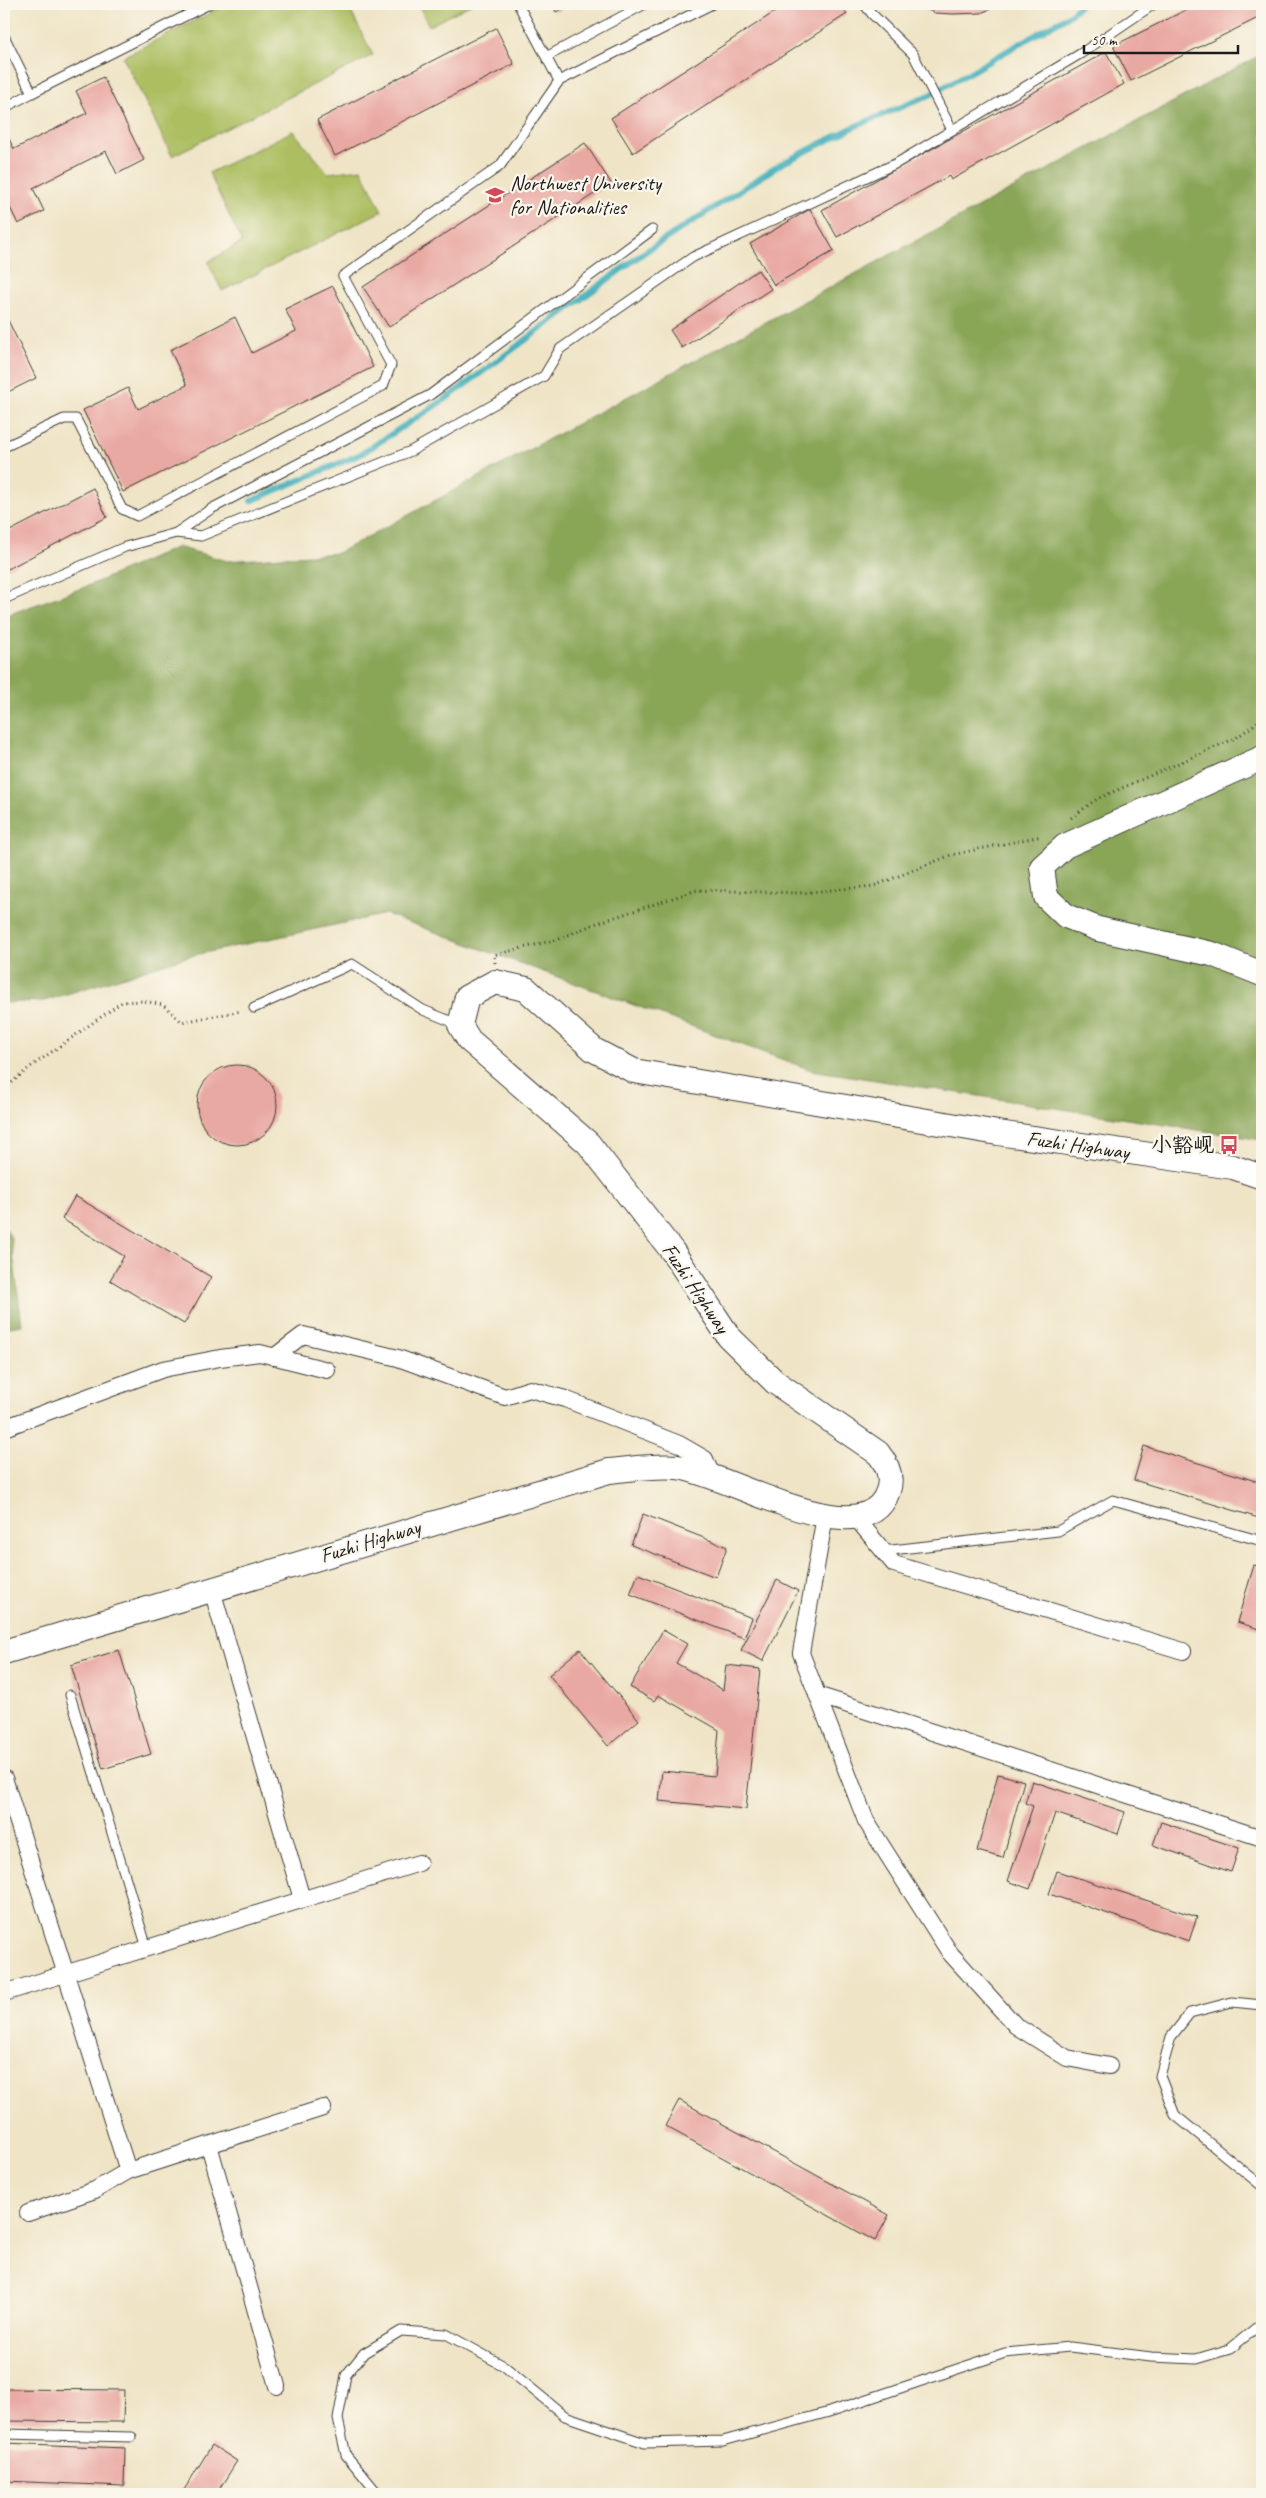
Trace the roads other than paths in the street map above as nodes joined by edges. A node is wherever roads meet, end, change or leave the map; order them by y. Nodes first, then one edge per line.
1 (209, 4) edge
2 (518, 4) edge
3 (645, 4) edge
4 (712, 4) edge
5 (864, 4) edge
6 (1154, 4) edge
7 (4, 36) edge
8 (546, 57) junction
9 (559, 81) junction
10 (32, 94) junction
11 (4, 108) edge
12 (952, 130) junction
13 (652, 230) dead end
14 (4, 447) edge
15 (176, 533) junction
16 (4, 599) edge
17 (1262, 758) edge
18 (1262, 974) edge
19 (254, 1008) road end
20 (460, 1026) junction
21 (1262, 1177) edge
22 (274, 1357) junction
23 (327, 1370) dead end
24 (4, 1428) edge
25 (713, 1478) junction
26 (825, 1516) junction
27 (856, 1518) junction
28 (1262, 1541) edge
29 (883, 1550) junction
30 (212, 1590) junction
31 (1183, 1651) dead end
32 (4, 1652) edge
33 (70, 1695) dead end
34 (817, 1695) junction
35 (4, 1778) edge
36 (1262, 1838) edge
37 (418, 1862) dead end
38 (302, 1899) junction
39 (147, 1948) junction
40 (66, 1974) junction
41 (4, 1993) edge
42 (1262, 2005) edge
43 (1109, 2066) dead end
44 (323, 2108) dead end
45 (208, 2145) junction
46 (128, 2171) junction
47 (1262, 2186) edge
48 (28, 2213) dead end
49 (1262, 2323) edge
50 (277, 2386) dead end
51 (4, 2434) edge
52 (132, 2437) dead end
53 (382, 2494) edge

1 - 10 lane
2 - 8 lane
3 - 8 lane
4 - 9 lane
5 - 12 lane
6 - 12 lane
7 - 10 lane
8 - 9 lane
9 - 14 lane
10 - 11 lane
12 - 15 lane
13 - 15 lane
15 - 16 lane
17 - 18 main road
19 - 20 lane
20 - 21 main road, Fuzhi Highway
20 - 27 main road, Fuzhi Highway
22 - 23 street
22 - 24 street
22 - 25 street
25 - 26 main road, Fuzhi Highway
25 - 30 main road, Fuzhi Highway
26 - 27 main road, Fuzhi Highway
26 - 34 street
27 - 29 street
28 - 29 lane
29 - 31 street
30 - 32 main road, Fuzhi Highway
30 - 38 street
33 - 39 lane
34 - 36 street
34 - 43 street
35 - 40 street
37 - 38 street
38 - 39 street
39 - 40 street
40 - 41 street
40 - 46 street
42 - 47 lane
44 - 45 street
45 - 46 street
45 - 50 street
46 - 48 street
49 - 53 lane
51 - 52 lane

